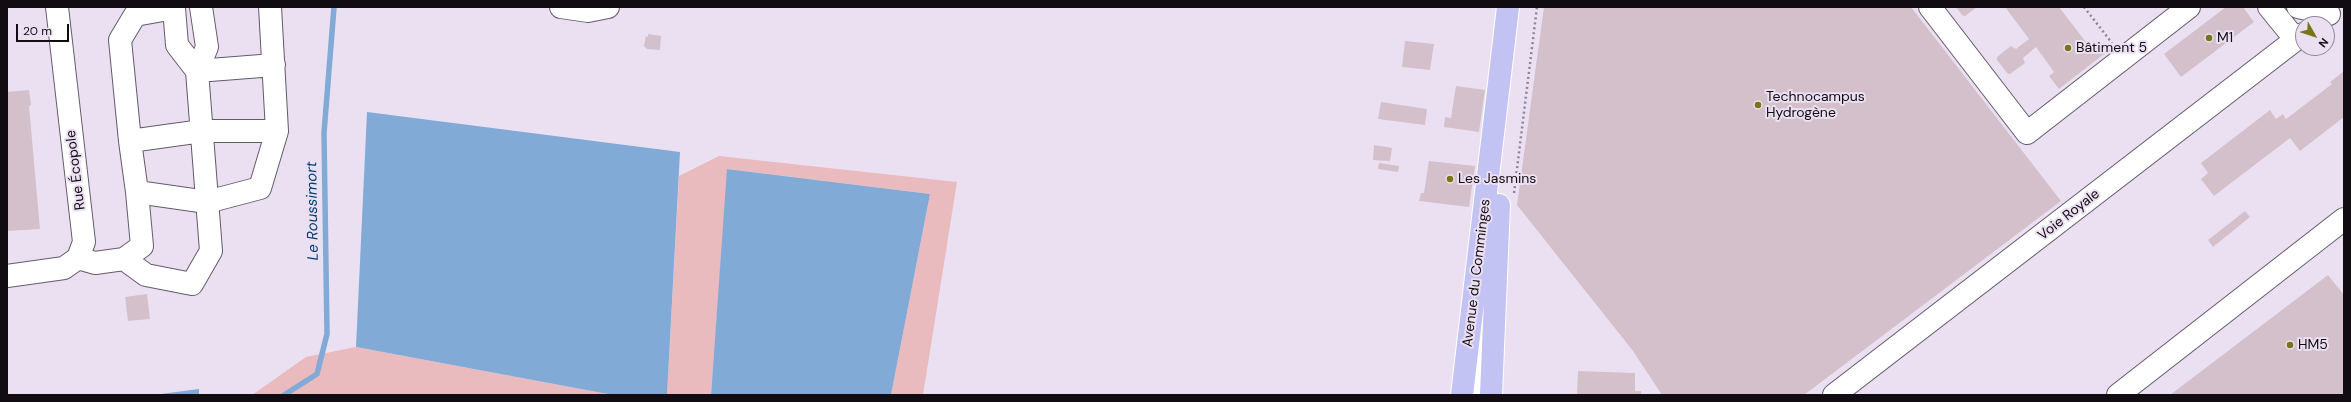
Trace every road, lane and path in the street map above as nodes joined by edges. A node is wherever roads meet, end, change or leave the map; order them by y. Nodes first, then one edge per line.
1 (57, 7) edge
2 (201, 7) edge
3 (270, 7) edge
4 (561, 7) edge
5 (608, 7) edge
6 (1508, 7) edge
7 (1523, 7) edge
8 (1930, 7) edge
9 (2084, 7) edge
10 (2189, 7) edge
11 (2269, 7) edge
12 (2298, 7) edge
13 (2328, 15) edge
14 (2295, 32) edge
15 (2295, 41) edge
16 (2124, 58) junction
17 (274, 65) junction
18 (197, 71) junction
19 (277, 130) junction
20 (202, 131) junction
21 (130, 141) junction
22 (137, 192) junction
23 (207, 202) junction
24 (1498, 214) junction
25 (2344, 219) edge
26 (78, 258) junction
27 (124, 259) junction
28 (7, 276) edge
29 (1462, 395) edge
30 (1474, 395) edge
31 (1491, 395) edge
32 (1834, 395) edge
33 (2118, 395) edge

1 - 26 lane, Rue Écopole
2 - 18 lane
3 - 17 lane
4 - 5 lane
6 - 29 main road, Avenue du Comminges
7 - 24 main road, Avenue du Comminges
8 - 16 lane
9 - 16 path
10 - 16 lane
11 - 14 lane
12 - 13 lane
15 - 32 lane, Voie Royale
17 - 18 lane
17 - 19 lane
18 - 20 lane
18 - 21 lane
19 - 20 lane
19 - 23 lane
20 - 21 lane
20 - 23 lane
21 - 22 lane
22 - 23 lane
22 - 27 lane
23 - 27 lane
24 - 30 lane, Avenue du Comminges
24 - 31 main road, Avenue du Comminges
25 - 33 lane
26 - 27 lane
26 - 28 lane

